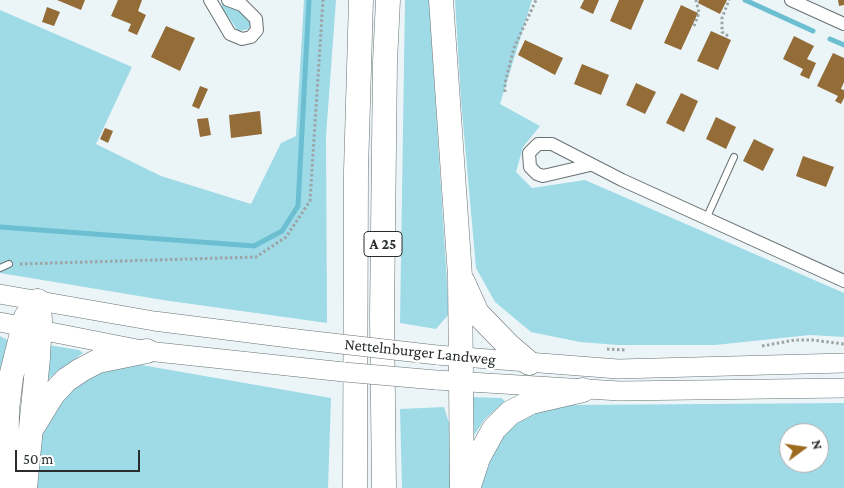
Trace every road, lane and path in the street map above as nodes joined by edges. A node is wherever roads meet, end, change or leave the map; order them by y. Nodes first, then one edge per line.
1 (210, 0) edge
2 (228, 0) edge
3 (323, 0) edge
4 (361, 0) edge
5 (388, 0) edge
6 (441, 0) edge
7 (536, 0) edge
8 (696, 0) edge
9 (729, 0) edge
10 (793, 0) edge
11 (844, 24) edge
12 (694, 26) dead end
13 (728, 36) dead end
14 (505, 92) dead end
15 (734, 157) dead end
16 (590, 165) dead end
17 (706, 219) junction
18 (9, 264) joint
19 (0, 268) edge
20 (460, 276) junction
21 (844, 282) edge
22 (0, 294) edge
23 (38, 301) junction
24 (0, 322) edge
25 (31, 328) junction
26 (844, 344) edge
27 (756, 348) dead end
28 (602, 349) dead end
29 (630, 350) dead end
30 (147, 351) junction
31 (461, 357) junction
32 (529, 363) junction
33 (844, 363) edge
34 (461, 382) junction
35 (844, 388) edge
36 (583, 390) junction
37 (3, 400) edge
38 (29, 433) junction
39 (355, 449) junction
40 (6, 488) edge
41 (25, 488) edge
42 (343, 488) edge
43 (355, 488) edge
44 (384, 488) edge
45 (462, 488) edge
46 (468, 488) edge

1 - 2 street
3 - 18 path
4 - 39 highway, A 25
5 - 44 highway, A 25
6 - 20 highway
7 - 14 path
8 - 12 path
9 - 13 path
10 - 11 street
15 - 17 lane
16 - 17 street
17 - 21 street
18 - 19 lane
20 - 31 highway
20 - 32 highway
22 - 23 main road, Nettelnburger Landweg
23 - 25 highway
23 - 31 main road, Nettelnburger Landweg, bridge
24 - 25 main road, Nettelnburger Landweg
25 - 30 main road, Nettelnburger Landweg
25 - 37 highway
25 - 38 highway
26 - 27 path
28 - 29 path
30 - 34 main road, Nettelnburger Landweg, bridge
30 - 38 highway
31 - 32 main road, Nettelnburger Landweg
31 - 34 highway
32 - 33 main road, Nettelnburger Landweg
34 - 36 main road, Nettelnburger Landweg
34 - 45 highway
35 - 36 main road, Nettelnburger Landweg
36 - 46 highway
37 - 40 highway
38 - 41 highway
39 - 42 highway
39 - 43 highway, A 25

